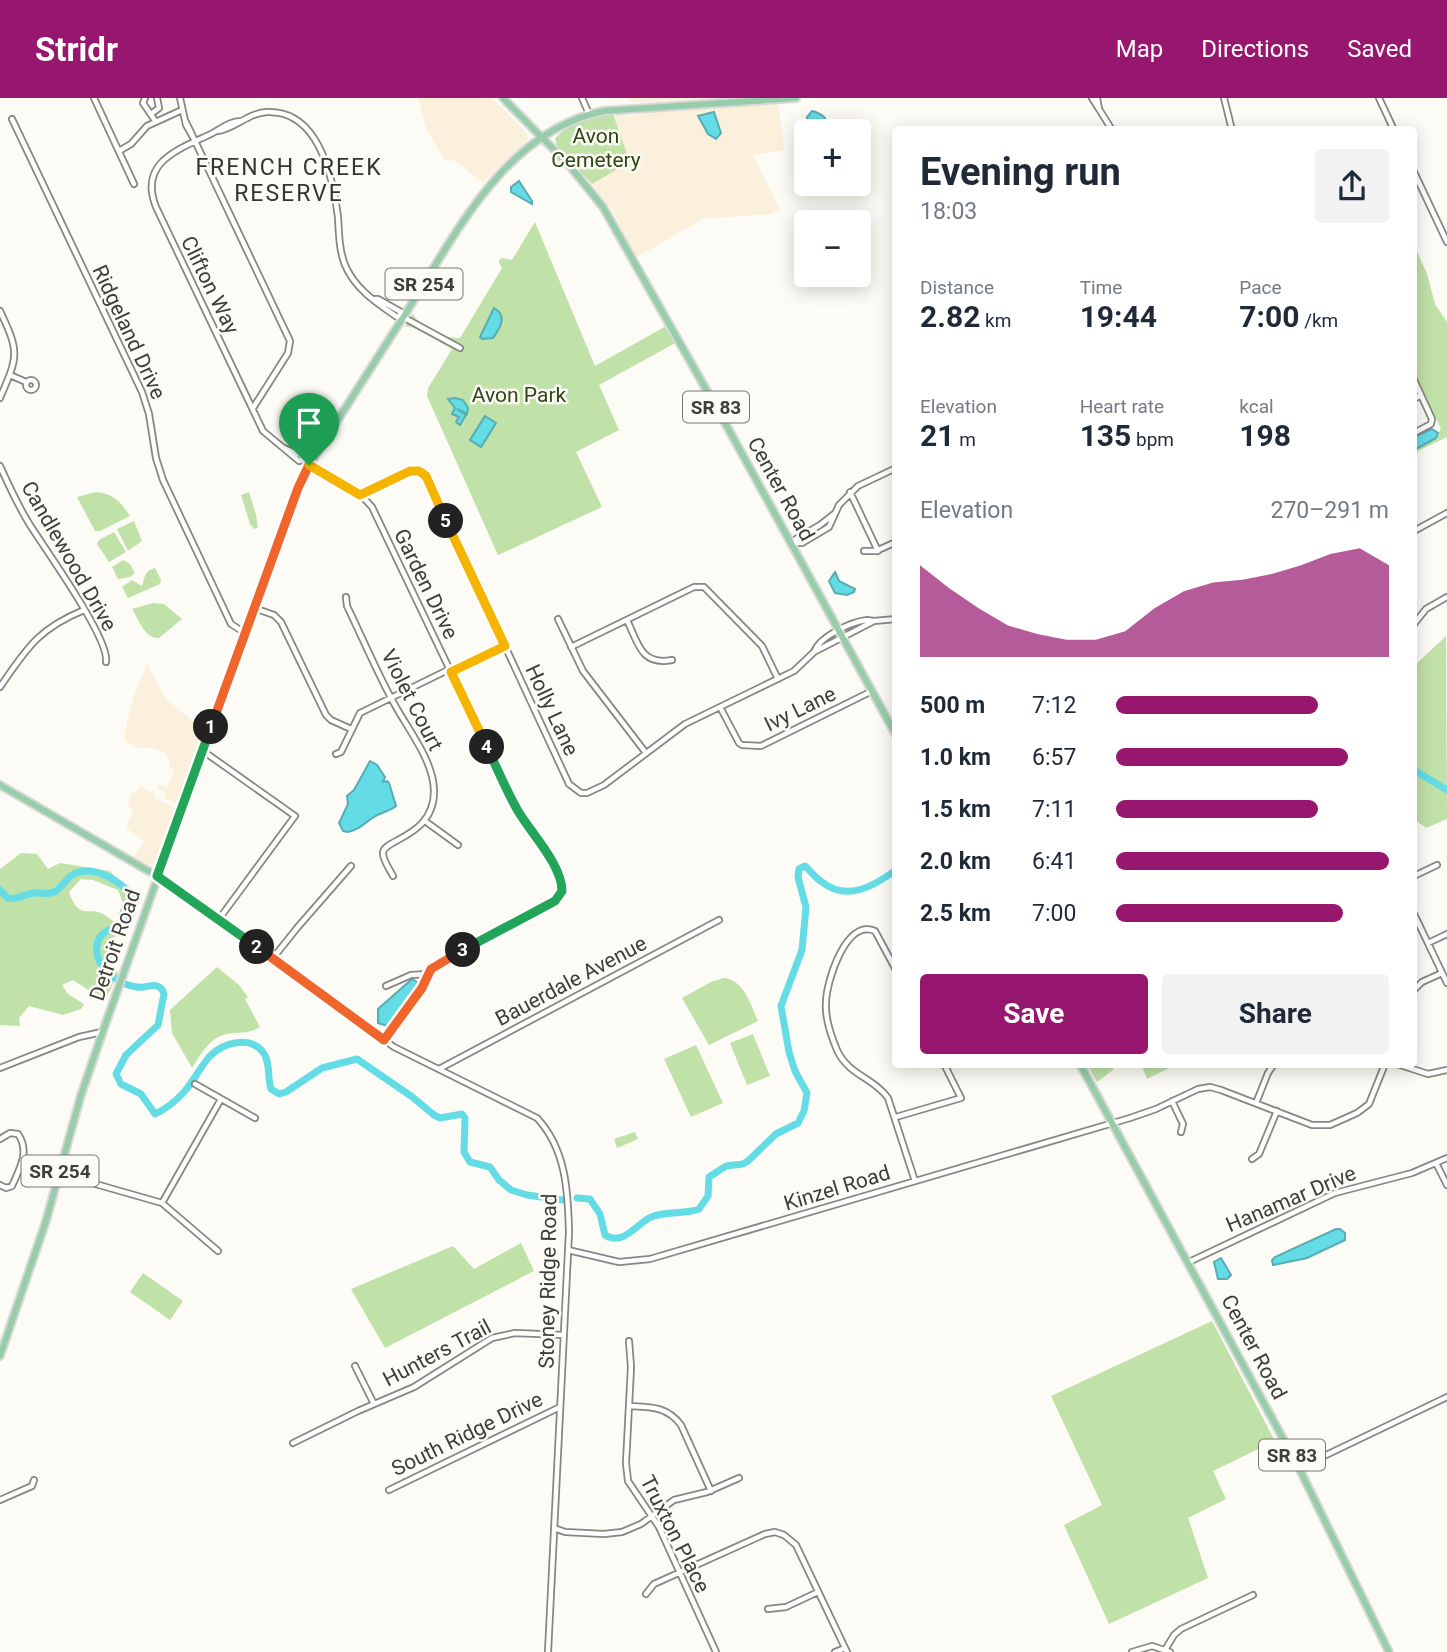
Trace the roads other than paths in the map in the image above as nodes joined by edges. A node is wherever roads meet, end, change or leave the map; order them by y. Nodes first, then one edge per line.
1 (94, 98) edge
2 (145, 98) edge
3 (157, 98) edge
4 (180, 98) edge
5 (503, 98) edge
6 (582, 98) edge
7 (796, 98) edge
8 (1095, 98) edge
9 (1224, 98) edge
10 (1379, 98) edge
11 (722, 100) edge
12 (182, 110) junction
13 (151, 114) junction
14 (589, 114) junction
15 (12, 120) dead end
16 (156, 122) junction
17 (1110, 126) edge
18 (1231, 126) edge
19 (1392, 126) edge
20 (542, 137) junction
21 (195, 140) junction
22 (119, 150) junction
23 (1417, 178) edge
24 (134, 184) dead end
25 (1447, 242) edge
26 (0, 311) edge
27 (402, 316) junction
28 (460, 348) dead end
29 (10, 375) junction
30 (26, 382) dead end
31 (1417, 387) edge
32 (1421, 396) junction
33 (0, 398) edge
34 (1417, 398) edge
35 (253, 409) junction
36 (1417, 432) edge
37 (306, 462) junction
38 (0, 466) edge
39 (892, 470) edge
40 (850, 492) junction
41 (360, 495) junction
42 (1447, 513) edge
43 (1417, 529) edge
44 (793, 544) junction
45 (892, 544) edge
46 (864, 551) dead end
47 (878, 551) junction
48 (346, 597) dead end
49 (1447, 597) edge
50 (254, 608) junction
51 (84, 610) junction
52 (558, 619) dead end
53 (892, 619) edge
54 (627, 620) junction
55 (1417, 620) edge
56 (245, 633) junction
57 (841, 635) junction
58 (505, 646) junction
59 (571, 647) junction
60 (672, 660) dead end
61 (106, 662) dead end
62 (450, 671) junction
63 (778, 679) junction
64 (0, 687) edge
65 (872, 691) junction
66 (391, 697) junction
67 (720, 707) junction
68 (892, 728) edge
69 (351, 729) junction
70 (202, 750) junction
71 (646, 753) junction
72 (336, 754) dead end
73 (0, 785) edge
74 (425, 821) junction
75 (458, 845) dead end
76 (1437, 865) dead end
77 (351, 866) dead end
78 (1417, 875) edge
79 (157, 876) junction
80 (393, 876) dead end
81 (219, 919) junction
82 (719, 920) dead end
83 (1417, 920) edge
84 (1447, 934) edge
85 (1428, 943) junction
86 (273, 958) junction
87 (892, 963) edge
88 (1442, 973) junction
89 (428, 974) junction
90 (1447, 983) edge
91 (386, 986) dead end
92 (1417, 987) edge
93 (103, 1031) junction
94 (384, 1040) junction
95 (0, 1068) edge
96 (946, 1068) edge
97 (1082, 1068) edge
98 (1271, 1068) edge
99 (1383, 1068) edge
100 (1409, 1068) edge
101 (438, 1069) junction
102 (1447, 1070) edge
103 (195, 1084) dead end
104 (221, 1098) junction
105 (1172, 1101) junction
106 (1256, 1103) junction
107 (1277, 1111) junction
108 (896, 1117) junction
109 (255, 1118) dead end
110 (1113, 1123) junction
111 (1181, 1132) dead end
112 (0, 1139) edge
113 (1447, 1158) edge
114 (1252, 1159) dead end
115 (1436, 1163) junction
116 (22, 1164) junction
117 (59, 1173) junction
118 (915, 1181) junction
119 (0, 1185) edge
120 (1447, 1185) edge
121 (162, 1203) junction
122 (568, 1250) junction
123 (218, 1251) dead end
124 (1189, 1262) junction
125 (564, 1335) junction
126 (629, 1342) dead end
127 (0, 1356) edge
128 (355, 1366) dead end
129 (1447, 1397) edge
130 (374, 1404) junction
131 (629, 1406) junction
132 (560, 1407) junction
133 (293, 1443) dead end
134 (1299, 1468) junction
135 (739, 1478) dead end
136 (34, 1480) dead end
137 (388, 1490) dead end
138 (711, 1491) junction
139 (0, 1500) edge
140 (652, 1516) junction
141 (554, 1531) junction
142 (680, 1573) junction
143 (818, 1592) junction
144 (646, 1594) dead end
145 (1253, 1595) dead end
146 (768, 1609) dead end
147 (846, 1650) edge
148 (1167, 1651) edge
149 (548, 1652) edge
150 (716, 1652) edge
151 (835, 1652) edge
152 (1132, 1652) edge
153 (1389, 1652) edge

1 - 22 street
2 - 13 street
3 - 13 street
4 - 12 street
5 - 20 main road, Center Road / SR 83
6 - 14 street
7 - 11 main road, Detroit Road / SR 254
8 - 17 street
9 - 18 street
10 - 19 street
11 - 14 main road, Detroit Road / SR 254
12 - 16 street
12 - 21 street
13 - 16 street
14 - 20 main road, Detroit Road / SR 254
15 - 56 street, Ridgeland Drive
16 - 22 street
20 - 27 main road, Detroit Road / SR 254
20 - 44 main road, Center Road / SR 83
21 - 27 street, Clifton Way
21 - 35 street
21 - 35 street, Clifton Way
22 - 24 street
23 - 25 street
26 - 29 street
27 - 28 street, Clifton Way
27 - 37 main road, Detroit Road / SR 254
29 - 30 street
29 - 33 street
31 - 32 street
32 - 34 street
32 - 36 street
35 - 37 street, Clifton Way
37 - 41 street, Garden Drive
37 - 50 main road, Detroit Road / SR 254
38 - 51 street, Candlewood Drive
39 - 40 street
40 - 44 street
40 - 47 street
41 - 58 street, Holly Lane
41 - 62 street, Garden Drive
42 - 43 street
44 - 57 main road, Center Road / SR 83
45 - 47 street
46 - 47 street
48 - 66 street, Violet Court
49 - 55 street
50 - 56 main road, Detroit Road / SR 254
50 - 69 street
51 - 61 street, Candlewood Drive
51 - 64 street
52 - 59 street
53 - 57 street
54 - 59 street
54 - 60 street
54 - 63 street
56 - 70 main road, Detroit Road / SR 254
57 - 63 street
57 - 65 main road, Center Road / SR 83
58 - 62 street
58 - 71 street, Holly Lane
59 - 71 street
62 - 66 street
62 - 89 street, Garden Drive
63 - 67 street
65 - 67 street, Ivy Lane
65 - 68 main road, Center Road / SR 83
66 - 69 street
66 - 74 street, Violet Court
67 - 71 street
69 - 72 street
70 - 79 main road, Detroit Road / SR 254
70 - 81 street
73 - 79 main road
74 - 75 street
74 - 80 street
76 - 78 street
77 - 86 street
79 - 81 street, Stoney Ridge Road
79 - 93 main road, Detroit Road / SR 254
81 - 86 street, Stoney Ridge Road
82 - 101 street, Bauerdale Avenue
83 - 85 street
84 - 85 street
85 - 88 street
86 - 94 street, Stoney Ridge Road
87 - 108 street
88 - 90 street
88 - 92 street
89 - 91 street
89 - 94 street
93 - 95 street
93 - 117 main road, Detroit Road / SR 254
94 - 101 street, Stoney Ridge Road
96 - 108 street
97 - 110 main road, Center Road / SR 83
98 - 106 street
99 - 107 street, Kinzel Road
100 - 102 street
101 - 122 street, Stoney Ridge Road
103 - 104 street
104 - 109 street
104 - 121 street
105 - 106 street, Kinzel Road
105 - 110 street, Kinzel Road
105 - 111 street
106 - 107 street, Kinzel Road
107 - 114 street
108 - 118 street
110 - 118 street, Kinzel Road
110 - 124 main road, Center Road / SR 83
112 - 116 street
113 - 115 street, Hanamar Drive
115 - 120 street
115 - 124 street, Hanamar Drive
116 - 117 street
116 - 119 street
117 - 121 street
117 - 127 main road, Detroit Road / SR 254
118 - 122 street, Kinzel Road
121 - 123 street
122 - 125 street, Stoney Ridge Road
124 - 134 main road, Center Road / SR 83
125 - 130 street, Hunters Trail
125 - 132 street, Stoney Ridge Road
126 - 131 street, Truxton Place
128 - 130 street
129 - 134 street
130 - 133 street, Hunters Trail
131 - 138 street
131 - 140 street, Truxton Place
132 - 137 street, South Ridge Drive
132 - 141 street, Stoney Ridge Road
134 - 153 main road, Center Road / SR 83
135 - 138 street
136 - 139 street
138 - 140 street
140 - 141 street
140 - 142 street, Truxton Place
141 - 149 street, Stoney Ridge Road
142 - 143 street
142 - 144 street
142 - 150 street, Truxton Place
143 - 146 street
143 - 147 street
145 - 148 street
147 - 151 street
148 - 152 street

